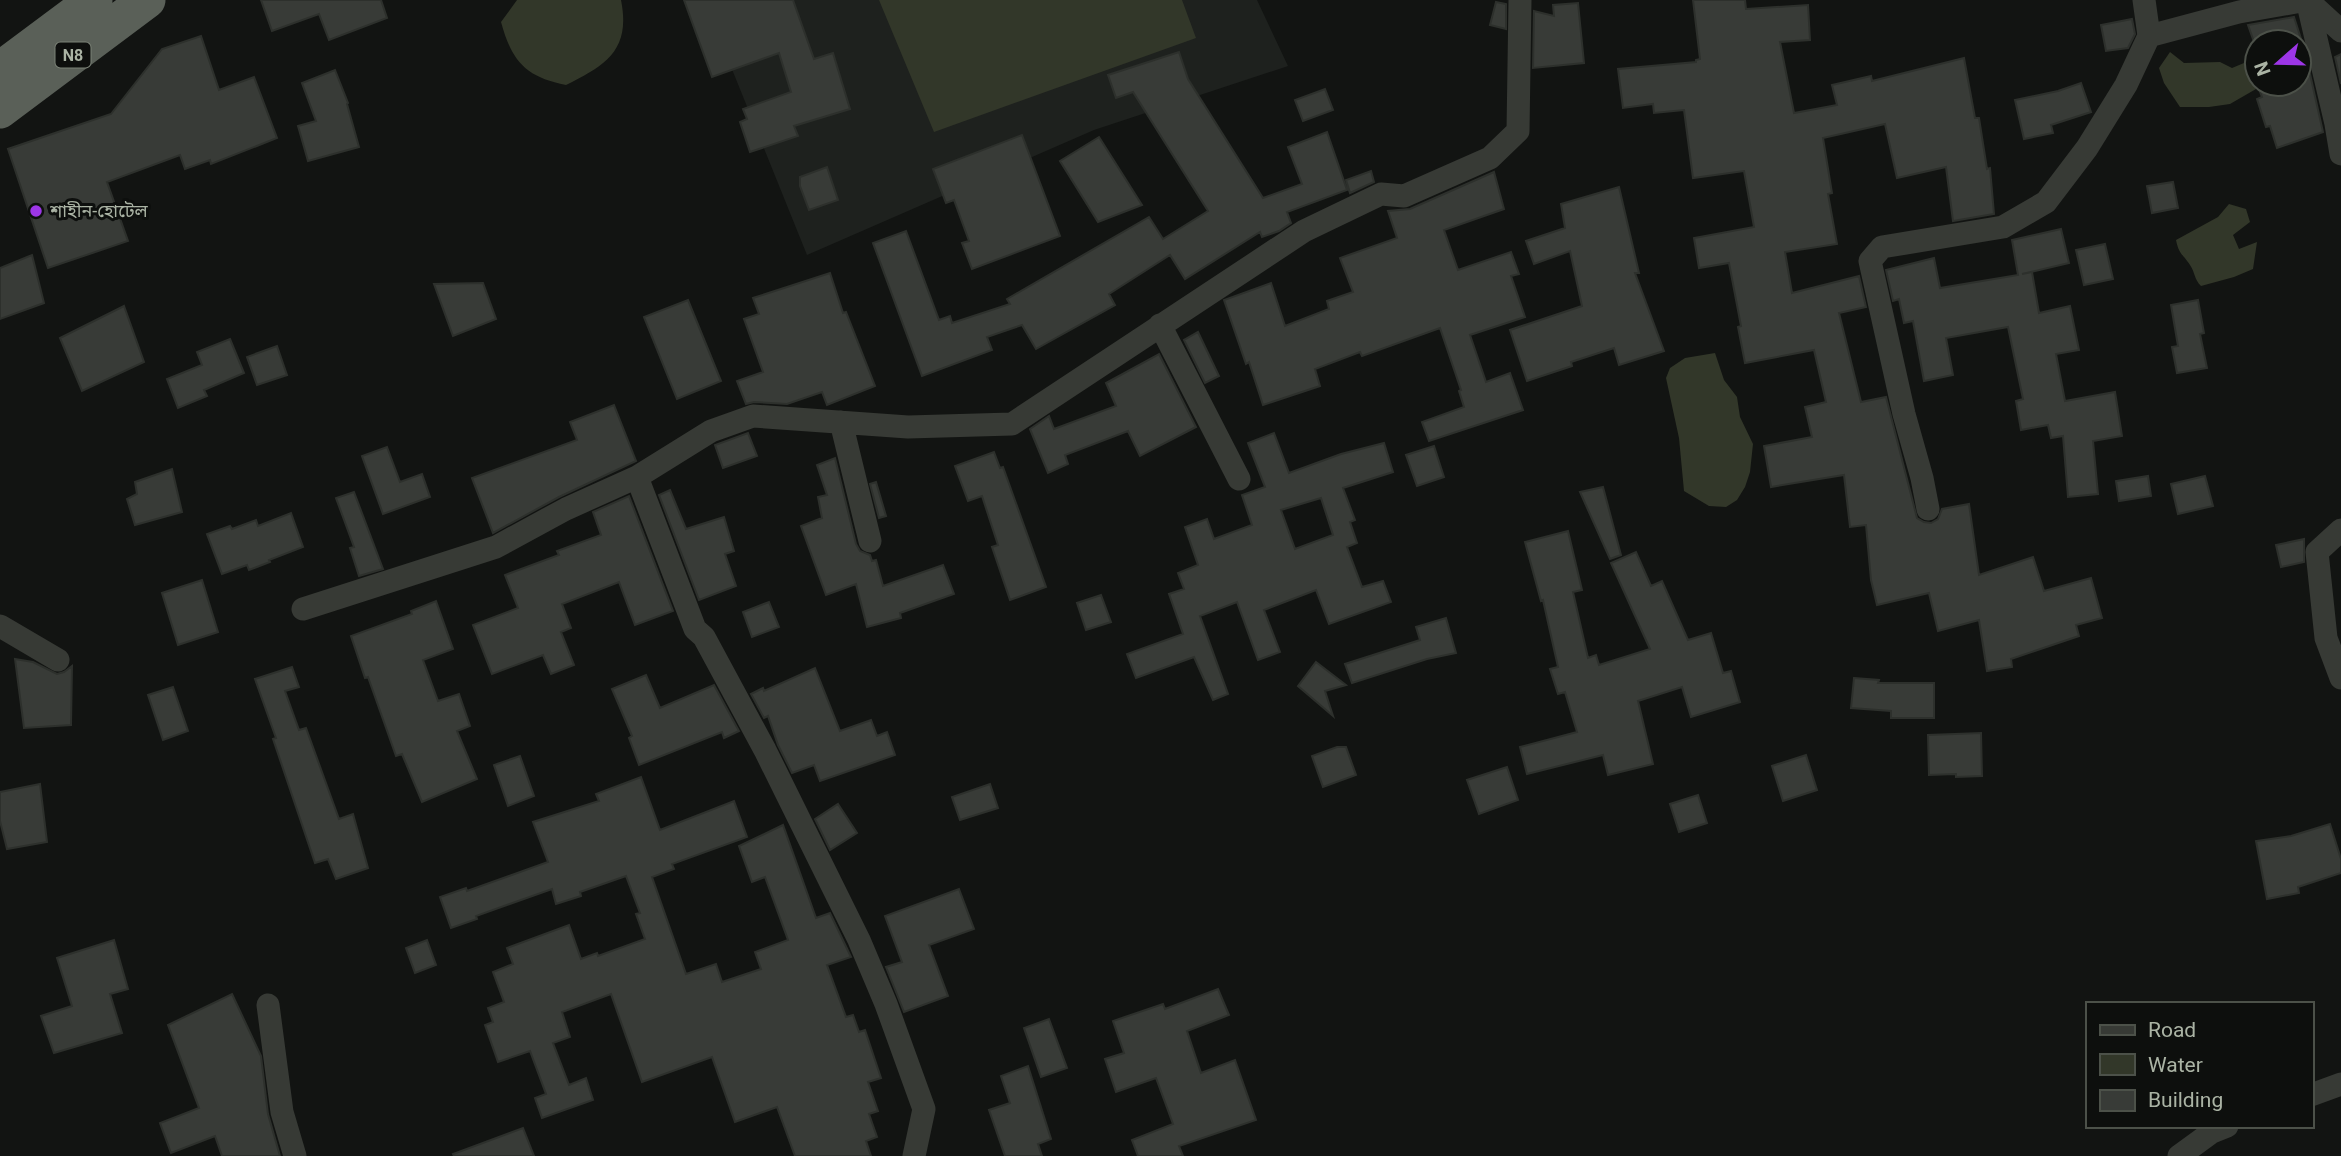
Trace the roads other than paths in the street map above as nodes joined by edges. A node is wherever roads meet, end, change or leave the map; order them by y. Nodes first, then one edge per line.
1 (94, 0) edge
2 (147, 0) edge
3 (1520, 0) edge
4 (2144, 0) edge
5 (2307, 0) edge
6 (2341, 31) edge
7 (2149, 36) junction
8 (0, 70) edge
9 (0, 110) edge
10 (2341, 154) edge
11 (1160, 326) junction
12 (841, 422) junction
13 (636, 477) junction
14 (1239, 479) dead end
15 (1928, 509) dead end
16 (2341, 530) edge
17 (870, 541) dead end
18 (303, 609) dead end
19 (0, 626) edge
20 (58, 660) dead end
21 (2341, 678) edge
22 (268, 1004) dead end
23 (2341, 1084) edge
24 (2313, 1094) edge
25 (2222, 1128) edge
26 (295, 1156) edge
27 (914, 1156) edge
28 (2179, 1156) edge

1 - 8 highway, N8
2 - 9 highway, N8
3 - 11 street
4 - 7 street
5 - 6 street
5 - 7 street
5 - 10 street
7 - 15 street
11 - 12 street
11 - 14 street
12 - 13 street
12 - 17 street
13 - 18 street
13 - 27 street
16 - 21 street
19 - 20 street
22 - 26 street
23 - 24 street
25 - 28 street

